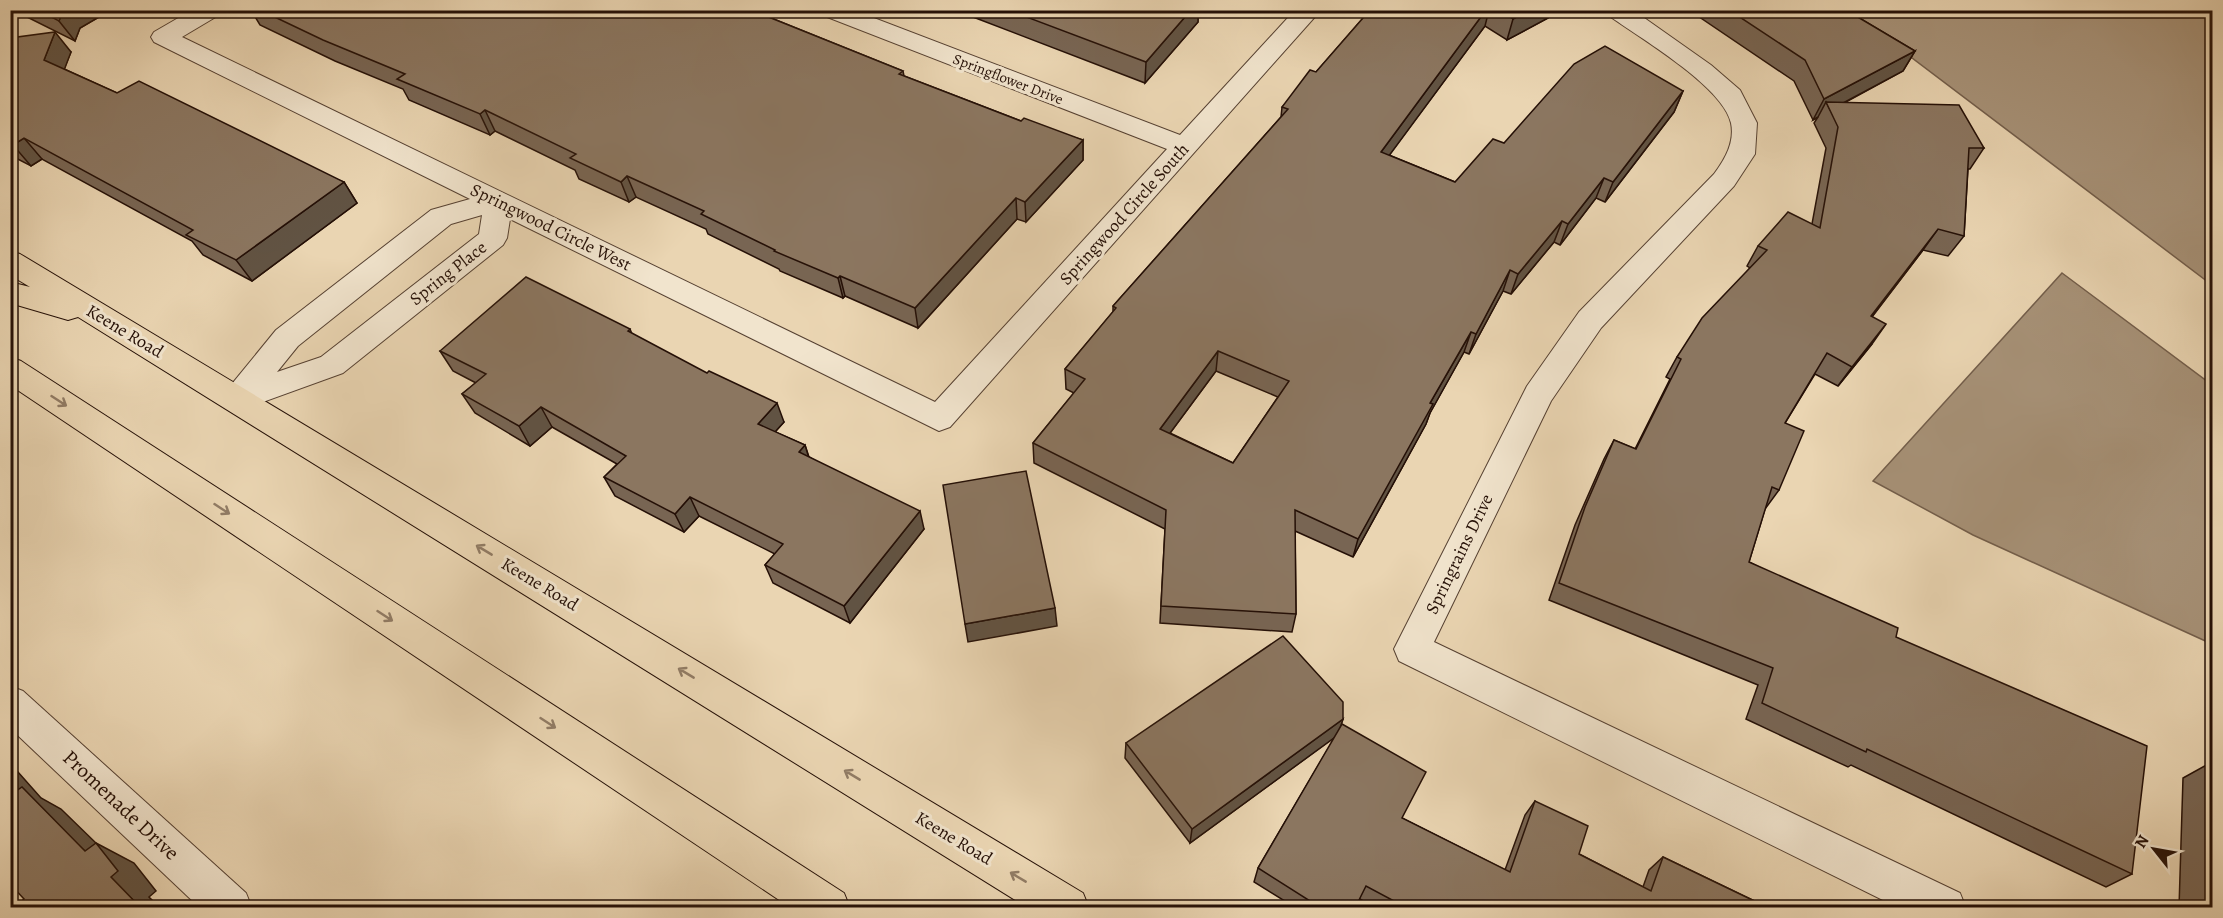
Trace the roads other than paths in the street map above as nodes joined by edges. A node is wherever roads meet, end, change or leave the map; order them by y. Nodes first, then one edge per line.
1 (211, 10) edge
2 (830, 10) edge
3 (1309, 10) edge
4 (1616, 10) edge
5 (1186, 147) junction
6 (498, 201) junction
7 (10, 261) edge
8 (10, 292) edge
9 (107, 320) junction
10 (10, 369) edge
11 (238, 399) junction
12 (939, 418) joint
13 (10, 703) edge
14 (231, 908) edge
15 (829, 908) edge
16 (1068, 908) edge
17 (1945, 908) edge

1 - 6 street, Springwood Circle West
2 - 5 street, Springflower Drive
3 - 5 street, Springwood Circle South
4 - 17 street, Springrains Drive
5 - 12 street, Springwood Circle South
6 - 11 street
6 - 11 street, Spring Place
6 - 12 street, Springwood Circle West
7 - 9 main road, Keene Road
8 - 9 main road
9 - 11 main road, Keene Road
10 -> 15 main road
16 -> 11 main road, Keene Road
13 - 14 street, Promenade Drive

